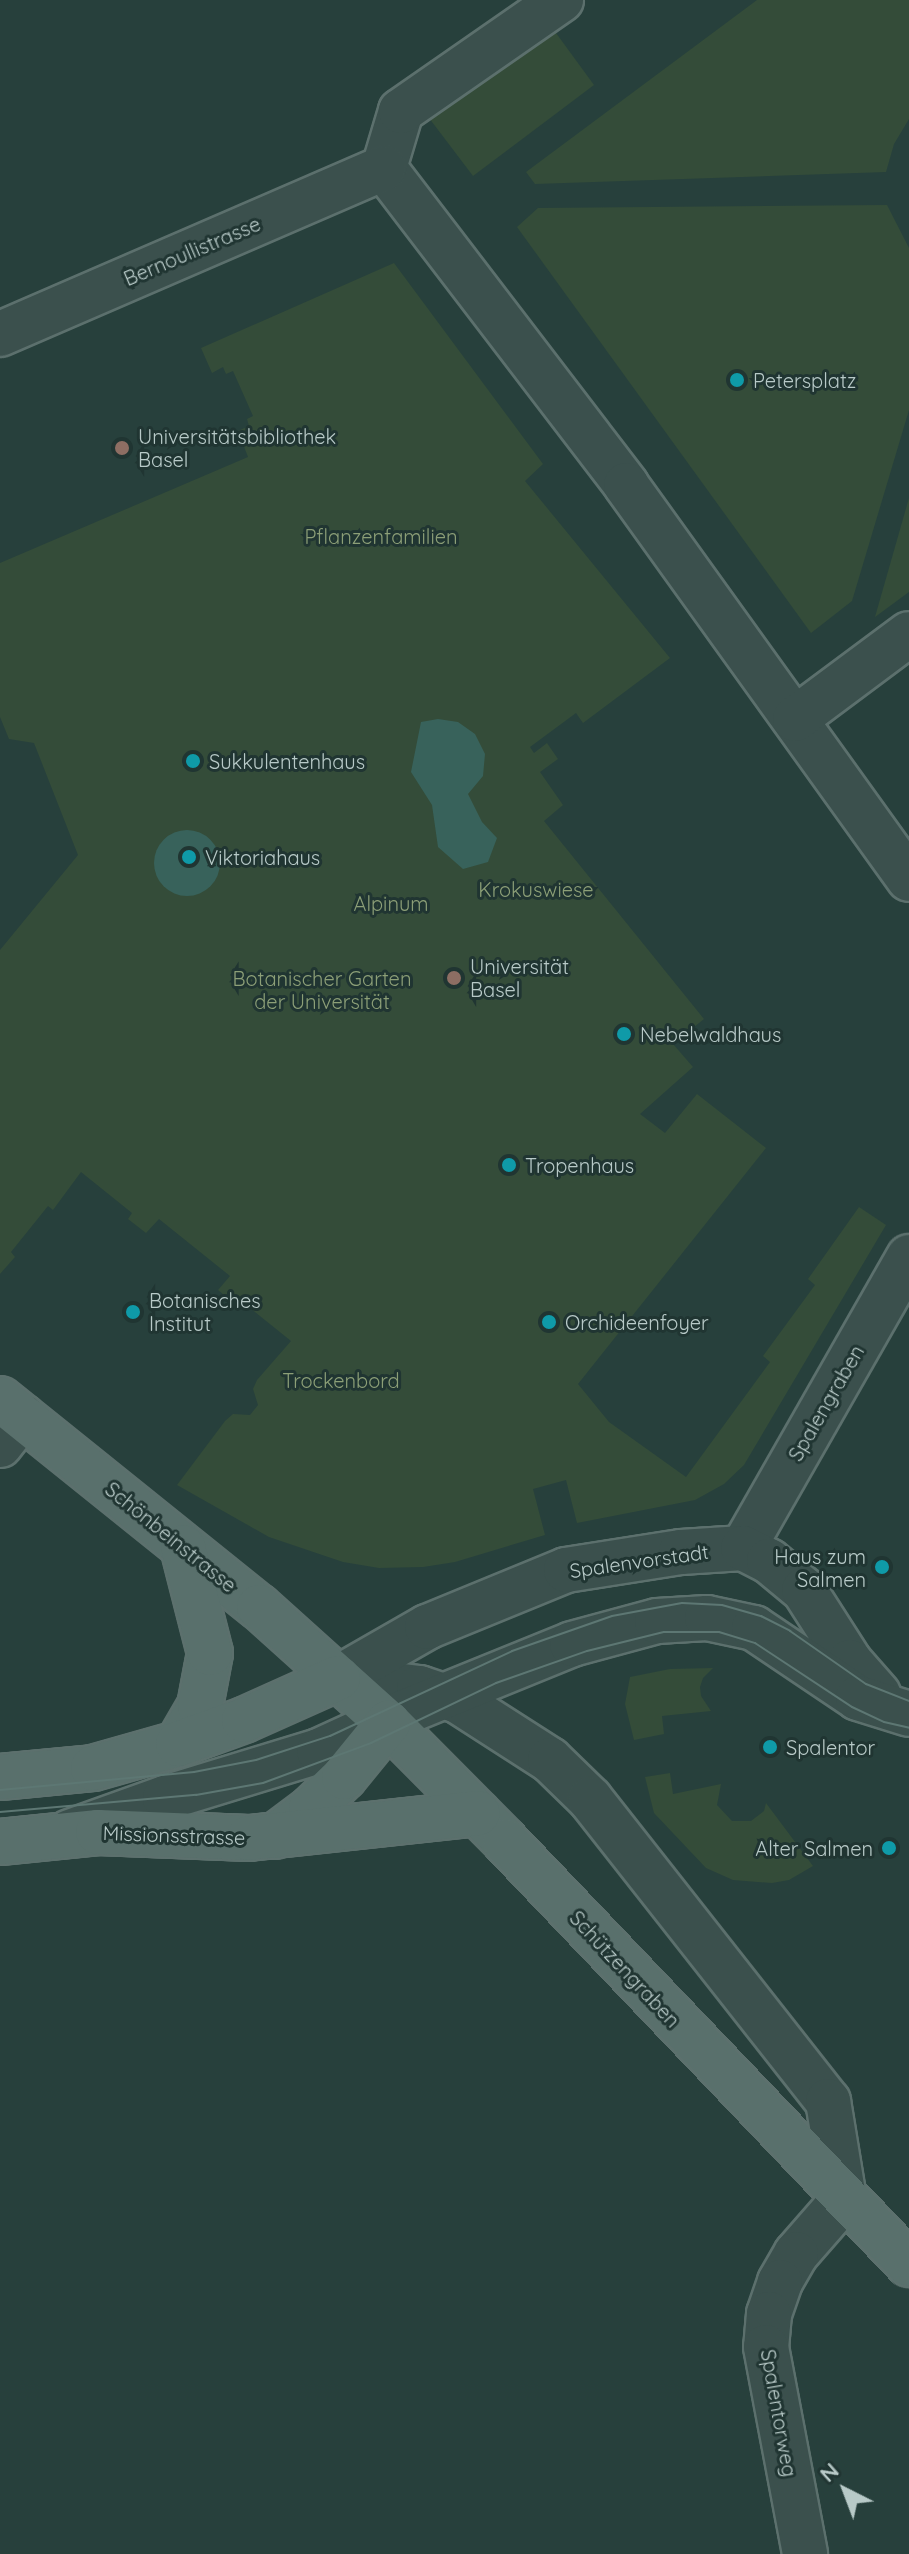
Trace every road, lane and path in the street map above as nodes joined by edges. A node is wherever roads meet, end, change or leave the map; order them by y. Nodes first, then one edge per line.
1 (561, 0) edge
2 (384, 168) junction
3 (0, 334) edge
4 (909, 634) edge
5 (795, 719) junction
6 (909, 879) edge
7 (909, 1257) edge
8 (7, 1420) edge
9 (183, 1547) junction
10 (743, 1548) junction
11 (338, 1678) junction
12 (445, 1696) junction
13 (899, 1711) edge
14 (386, 1722) junction
15 (178, 1744) junction
16 (0, 1777) edge
17 (478, 1813) junction
18 (58, 1836) junction
19 (275, 1836) junction
20 (0, 1842) edge
21 (844, 2199) junction
22 (909, 2264) edge
23 (805, 2554) edge

1 - 2 street
2 - 3 street, Bernoullistrasse
2 - 5 street
4 - 5 street
5 - 6 street
7 - 10 street, Spalengraben
8 - 9 main road, Schönbeinstrasse
9 - 11 main road, Schönbeinstrasse
9 - 15 main road
10 - 11 street, Spalenvorstadt
10 - 13 street
11 - 12 street
11 - 14 main road, Schützengraben
11 - 15 main road
12 - 13 street
12 - 14 street
12 - 21 street
14 - 17 main road, Schützengraben
14 - 18 street, Missionsstrasse
14 - 19 main road, Missionsstrasse
15 - 16 main road
17 - 19 main road
17 - 21 main road, Schützengraben
18 - 19 main road, Missionsstrasse
18 - 20 main road, Missionsstrasse
21 - 22 main road, Schützengraben
21 - 23 street, Spalentorweg

